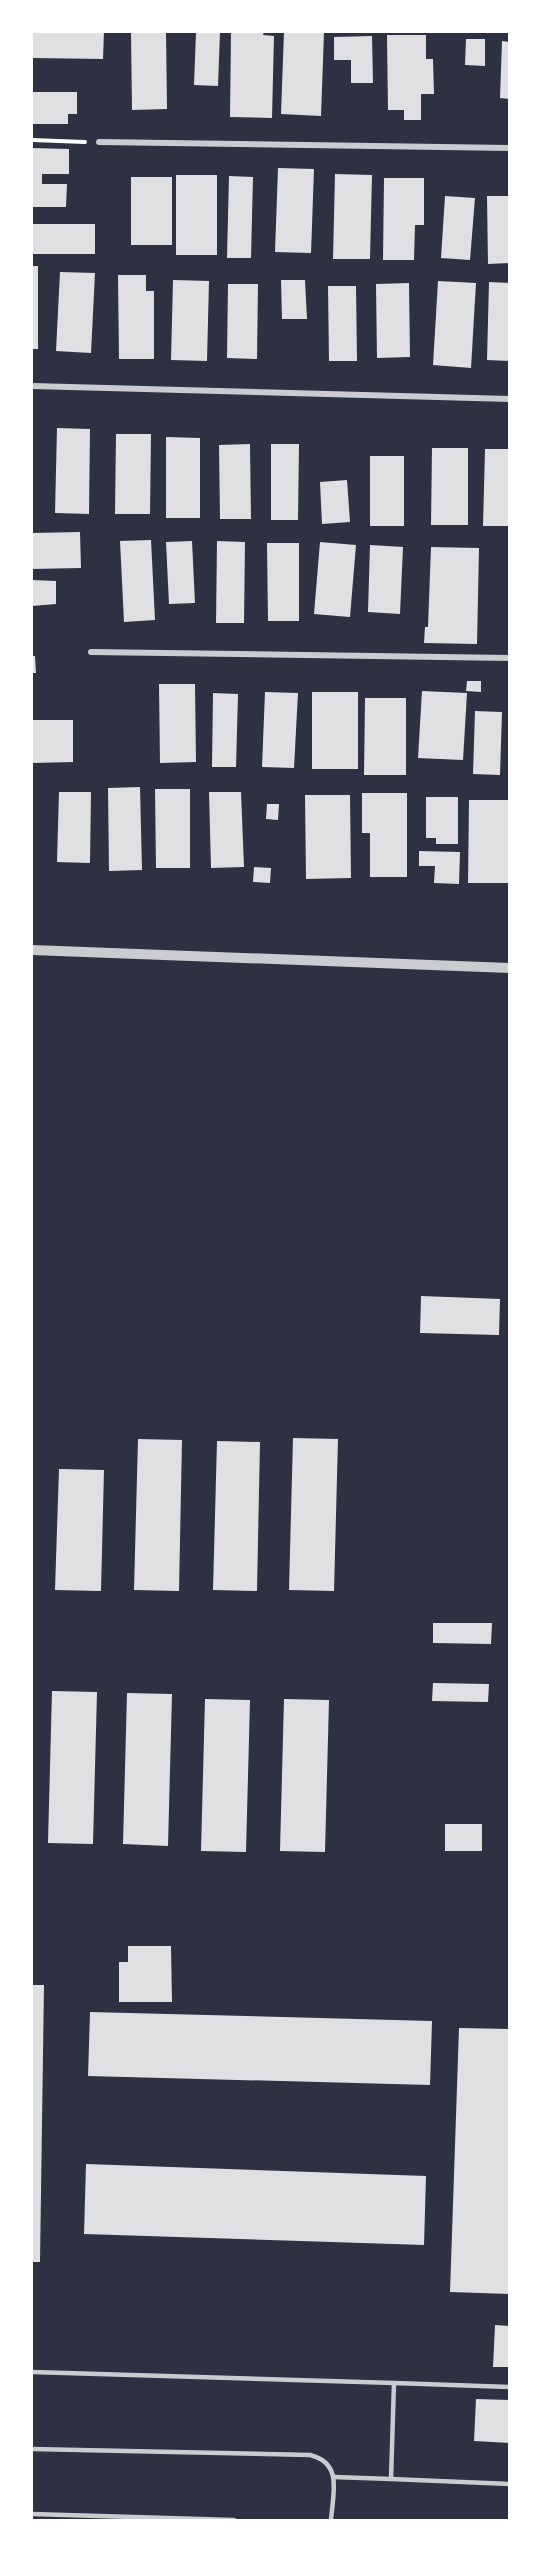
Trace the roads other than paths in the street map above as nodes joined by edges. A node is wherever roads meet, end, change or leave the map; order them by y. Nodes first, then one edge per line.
1 (99, 142) road end
2 (510, 148) edge
3 (32, 386) edge
4 (510, 399) edge
5 (91, 652) dead end
6 (510, 658) edge
7 (32, 951) edge
8 (510, 968) edge
9 (32, 2372) edge
10 (394, 2383) junction
11 (510, 2387) edge
12 (32, 2449) edge
13 (334, 2477) junction
14 (391, 2480) junction
15 (510, 2484) edge
16 (32, 2514) edge
17 (234, 2520) edge
18 (331, 2520) edge

1 - 2 street
3 - 4 street
5 - 6 street
7 - 8 street
9 - 10 lane
10 - 11 lane
10 - 14 lane
12 - 13 lane
13 - 14 lane
13 - 18 lane
14 - 15 lane
16 - 17 lane

